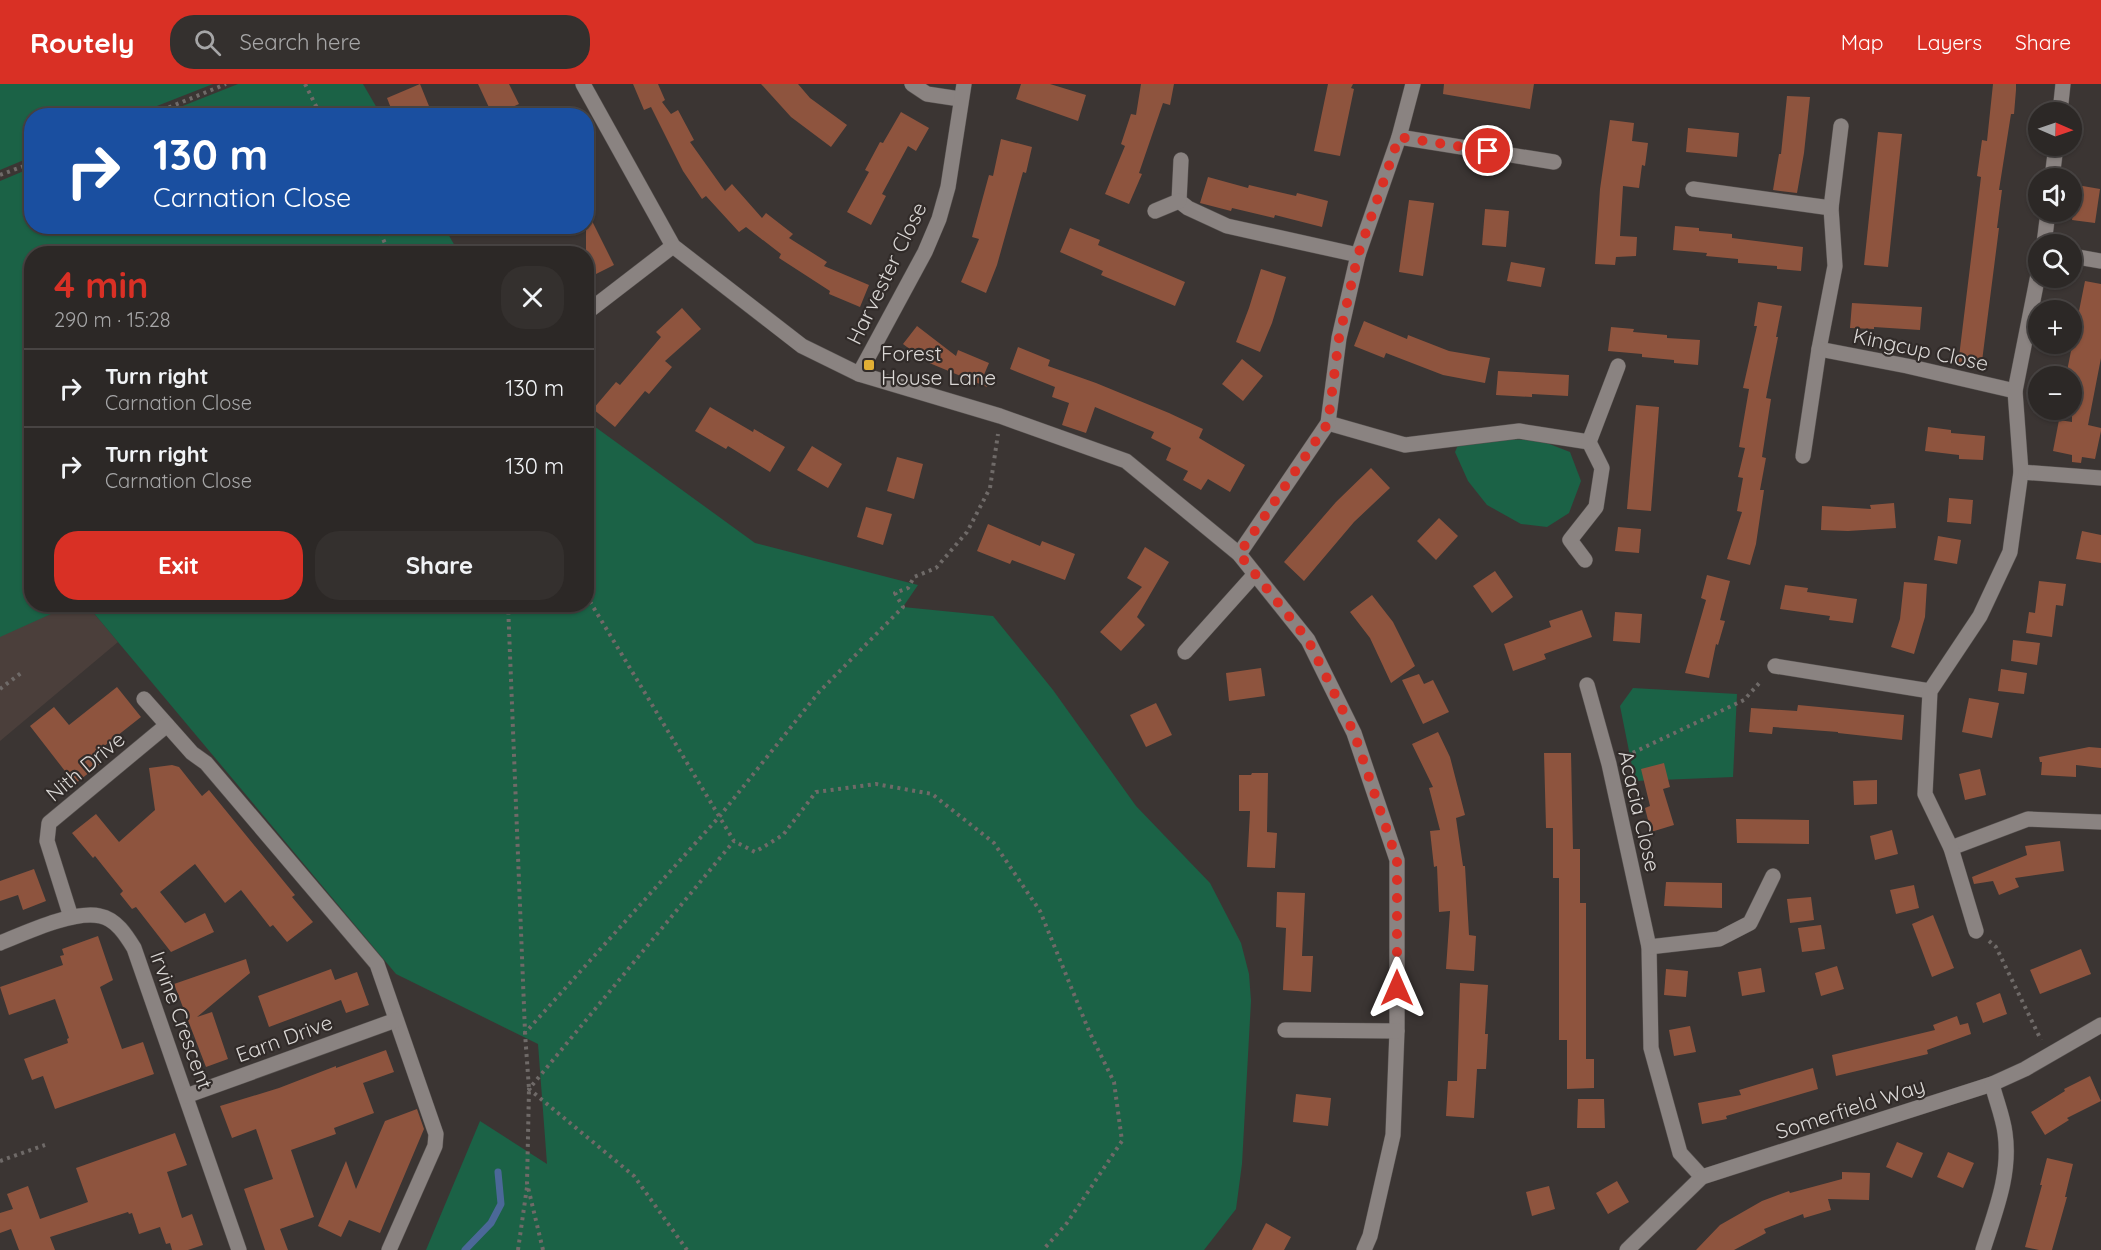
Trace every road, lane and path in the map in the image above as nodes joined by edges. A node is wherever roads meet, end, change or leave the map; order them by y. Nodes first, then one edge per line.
1 (226, 84) edge
2 (305, 84) edge
3 (583, 84) edge
4 (912, 84) edge
5 (1413, 84) edge
6 (2063, 84) edge
7 (962, 91) edge
8 (2061, 102) edge
9 (168, 108) edge
10 (317, 108) edge
11 (1841, 126) dead end
12 (1399, 137) junction
13 (1181, 160) dead end
14 (1554, 162) dead end
15 (24, 166) edge
16 (0, 175) edge
17 (1693, 189) dead end
18 (1179, 201) junction
19 (1831, 208) junction
20 (1155, 211) dead end
21 (673, 246) junction
22 (1358, 255) junction
23 (2082, 258) edge
24 (2101, 261) edge
25 (2035, 288) edge
26 (594, 307) edge
27 (1819, 349) junction
28 (1618, 366) dead end
29 (859, 374) junction
30 (2015, 391) junction
31 (1000, 416) junction
32 (1328, 423) junction
33 (1589, 442) junction
34 (1803, 456) dead end
35 (2021, 472) junction
36 (2101, 478) edge
37 (1239, 554) junction
38 (1585, 560) dead end
39 (1255, 574) junction
40 (594, 608) edge
41 (508, 612) edge
42 (1185, 652) dead end
43 (1775, 666) joint
44 (21, 673) dead end
45 (1587, 686) dead end
46 (0, 689) edge
47 (1930, 691) junction
48 (144, 699) dead end
49 (167, 725) junction
50 (1609, 764) junction
51 (719, 817) junction
52 (2101, 822) edge
53 (734, 841) junction
54 (1951, 848) junction
55 (1773, 876) dead end
56 (71, 917) junction
57 (1976, 931) joint
58 (0, 942) edge
59 (1649, 947) junction
60 (396, 1020) junction
61 (2101, 1025) edge
62 (1285, 1030) dead end
63 (1397, 1031) junction
64 (525, 1034) junction
65 (2048, 1055) junction
66 (1992, 1084) junction
67 (529, 1089) junction
68 (186, 1096) junction
69 (45, 1145) dead end
70 (0, 1161) edge
71 (1702, 1177) junction
72 (527, 1183) junction
73 (239, 1250) edge
74 (389, 1250) edge
75 (518, 1250) edge
76 (543, 1250) edge
77 (687, 1250) edge
78 (1043, 1250) edge
79 (1364, 1250) edge
80 (1627, 1250) edge
81 (1983, 1250) edge

1 - 9 path
2 - 10 path
3 - 21 street
4 - 7 street
5 - 12 street
6 - 8 street
7 - 29 street, Harvester Close
11 - 19 street, Kingcup Close
12 - 14 street
12 - 22 street
13 - 18 street
15 - 16 path
17 - 19 street
18 - 20 street
18 - 22 street
19 - 27 street, Kingcup Close
21 - 26 street
21 - 29 street
22 - 32 street
23 - 24 street
25 - 30 street
27 - 30 street, Kingcup Close
27 - 34 street, Kingcup Close
28 - 33 street
29 - 31 street
30 - 35 street
31 - 37 street
31 - 51 path
32 - 33 street
32 - 37 street
33 - 38 street
35 - 36 street
35 - 47 street
37 - 39 street
39 - 42 street
39 - 63 street
40 - 51 path
41 - 64 path
43 - 47 street
43 - 50 path
44 - 46 path
45 - 50 street, Acacia Close
47 - 54 street
48 - 49 street
49 - 56 street, Nith Drive
49 - 60 street
50 - 59 street, Acacia Close
51 - 53 path
51 - 64 path
52 - 54 street
53 - 67 path
53 - 78 path
54 - 57 street
55 - 59 street
56 - 58 street, Irvine Crescent
56 - 68 street, Irvine Crescent
57 - 65 path
59 - 71 street, Acacia Close
60 - 68 street, Earn Drive
60 - 74 street
61 - 65 street, Somerfield Way
62 - 63 street
63 - 79 street
64 - 67 path
65 - 66 street, Somerfield Way
66 - 71 street, Somerfield Way
66 - 81 street
67 - 72 path
67 - 77 path
68 - 73 street, Irvine Crescent
69 - 70 path
71 - 80 street, Somerfield Way
72 - 75 path
72 - 76 path

